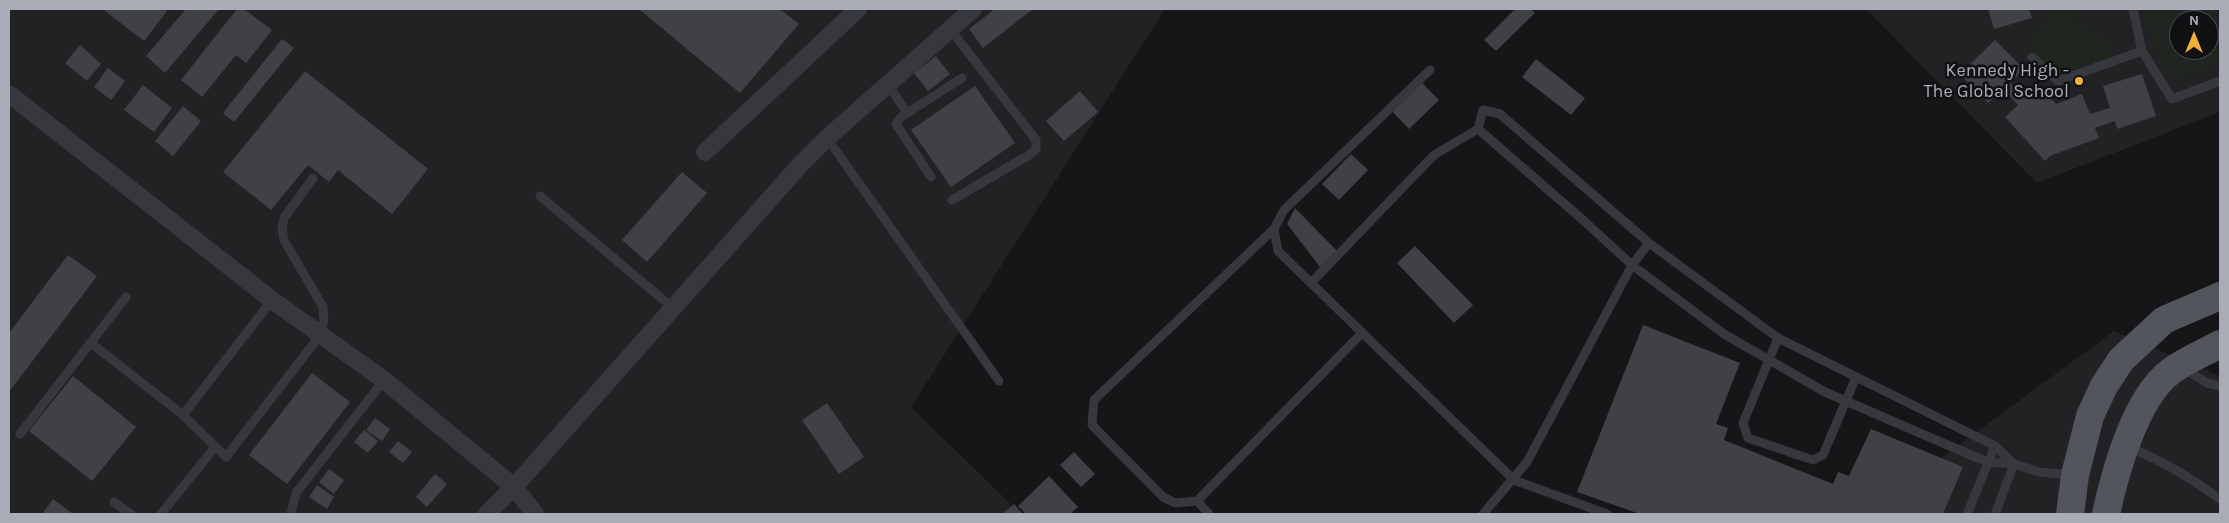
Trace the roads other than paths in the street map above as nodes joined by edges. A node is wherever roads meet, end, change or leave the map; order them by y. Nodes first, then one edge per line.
1 (858, 9) edge
2 (973, 9) edge
3 (2133, 9) edge
4 (950, 30) junction
5 (2142, 51) junction
6 (2032, 57) dead end
7 (1430, 70) dead end
8 (962, 78) dead end
9 (2220, 81) edge
10 (888, 84) junction
11 (9, 94) edge
12 (907, 113) junction
13 (1478, 129) junction
14 (827, 138) junction
15 (705, 152) dead end
16 (931, 177) dead end
17 (313, 178) dead end
18 (540, 196) dead end
19 (952, 200) dead end
20 (1274, 229) junction
21 (1649, 243) junction
22 (1632, 265) junction
23 (1311, 283) junction
24 (2220, 296) edge
25 (126, 297) dead end
26 (272, 300) junction
27 (673, 308) junction
28 (2220, 310) edge
29 (2220, 329) edge
30 (1362, 332) junction
31 (321, 334) junction
32 (1778, 338) junction
33 (91, 343) junction
34 (2220, 344) edge
35 (1769, 360) junction
36 (2180, 366) junction
37 (1856, 377) junction
38 (384, 380) junction
39 (999, 381) dead end
40 (2220, 386) edge
41 (1847, 401) junction
42 (182, 415) junction
43 (20, 434) dead end
44 (1995, 446) junction
45 (215, 447) junction
46 (2122, 458) junction
47 (1987, 462) junction
48 (2014, 464) junction
49 (2075, 475) junction
50 (1514, 480) junction
51 (514, 487) junction
52 (2220, 498) edge
53 (1197, 501) junction
54 (114, 502) dead end
55 (2086, 512) edge
56 (131, 514) edge
57 (161, 514) edge
58 (291, 514) edge
59 (486, 514) edge
60 (534, 514) edge
61 (1209, 514) edge
62 (1483, 514) edge
63 (1607, 514) edge
64 (1967, 514) edge
65 (1994, 514) edge

1 - 15 street
2 - 4 street
3 - 5 lane
4 - 10 street
4 - 19 lane
5 - 6 lane
5 - 9 lane
7 - 20 lane
8 - 12 lane
10 - 12 lane
10 - 14 street
11 - 26 street
12 - 16 lane
13 - 21 lane
13 - 22 lane
13 - 23 lane
14 - 27 street
14 - 39 lane
17 - 31 lane
18 - 27 lane
20 - 23 lane
20 - 53 lane
21 - 22 lane
21 - 32 lane
22 - 35 lane
22 - 50 lane
23 - 30 lane
24 - 49 main road
25 - 33 lane
26 - 31 street
26 - 42 lane
27 - 51 street
28 - 55 main road
29 - 46 main road
30 - 50 lane
30 - 53 lane
31 - 38 street
31 - 45 lane
32 - 35 lane
32 - 37 lane
33 - 42 lane
33 - 43 lane
34 - 36 main road
35 - 41 lane
35 - 41 lane
36 - 40 lane
36 - 46 main road
37 - 41 lane
37 - 44 lane
38 - 51 street
38 - 58 lane
41 - 47 lane
42 - 45 lane
44 - 47 lane
44 - 48 lane
45 - 57 lane
46 - 52 lane
46 - 55 main road
47 - 48 lane
47 - 64 lane
48 - 49 lane
48 - 65 lane
49 - 55 main road
50 - 62 lane
50 - 63 lane
51 - 59 street
51 - 60 street
53 - 61 lane
54 - 56 lane

